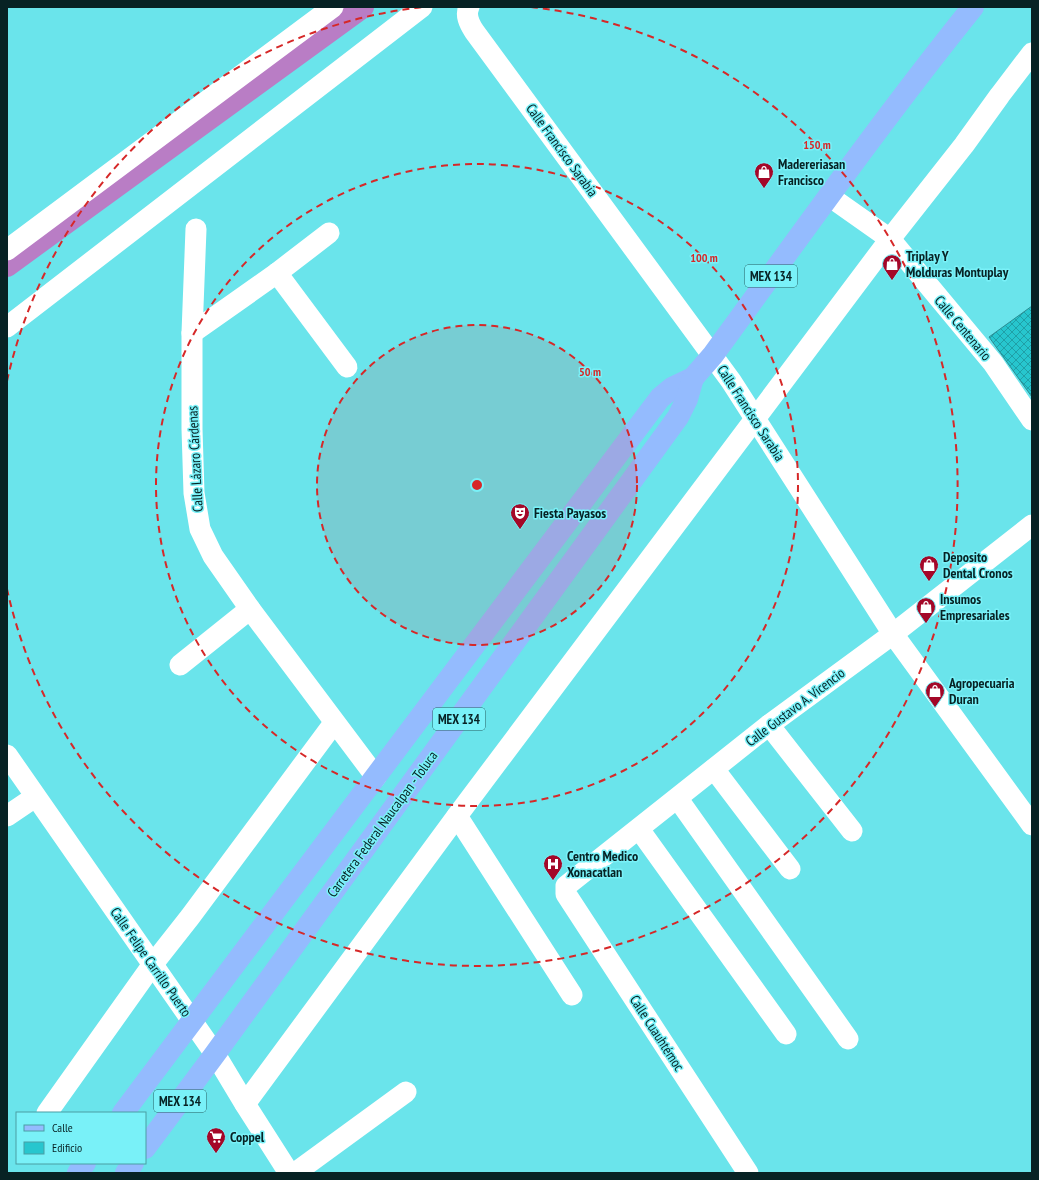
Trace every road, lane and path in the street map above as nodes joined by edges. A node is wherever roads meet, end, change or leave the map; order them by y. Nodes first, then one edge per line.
1 (333, 7) edge
2 (422, 7) edge
3 (469, 7) edge
4 (973, 7) edge
5 (1032, 53) edge
6 (829, 196) junction
7 (196, 229) dead end
8 (329, 233) dead end
9 (890, 239) junction
10 (7, 250) edge
11 (277, 272) junction
12 (7, 327) edge
13 (192, 333) junction
14 (713, 355) junction
15 (347, 368) dead end
16 (693, 378) junction
17 (755, 418) junction
18 (1032, 420) edge
19 (1032, 525) edge
20 (250, 609) junction
21 (894, 634) junction
22 (180, 665) dead end
23 (334, 723) junction
24 (769, 725) junction
25 (7, 755) edge
26 (714, 769) junction
27 (376, 777) junction
28 (35, 797) junction
29 (678, 799) junction
30 (7, 816) edge
31 (457, 816) junction
32 (1032, 825) edge
33 (639, 829) junction
34 (852, 831) dead end
35 (790, 869) dead end
36 (566, 894) joint
37 (153, 964) junction
38 (572, 995) dead end
39 (192, 1022) junction
40 (786, 1034) dead end
41 (848, 1038) dead end
42 (215, 1054) junction
43 (406, 1092) dead end
44 (245, 1104) junction
45 (48, 1112) edge
46 (124, 1112) edge
47 (146, 1147) edge
48 (84, 1164) edge
49 (132, 1164) edge
50 (78, 1173) edge
51 (126, 1173) edge
52 (289, 1173) edge
53 (295, 1173) edge
54 (748, 1173) edge

1 - 10 street
2 - 12 street
3 - 14 street, Calle Francisco Sarabia
4 - 6 main road, Carretera Federal Naucalpan - Toluca / MEX 134
5 - 9 street
6 - 9 street, Calle Centenario
6 - 14 main road, Carretera Federal Naucalpan - Toluca / MEX 134
7 - 13 street, Calle Lázaro Cárdenas
8 - 11 street
9 - 17 street
9 - 18 street, Calle Centenario
11 - 13 street
11 - 15 street
13 - 20 street, Calle Lázaro Cárdenas
14 - 16 main road, Carretera Federal Naucalpan - Toluca / MEX 134
14 - 17 street, Calle Francisco Sarabia
16 - 27 main road, Carretera Federal Naucalpan - Toluca / MEX 134
16 - 42 main road, Carretera Federal Naucalpan - Toluca / MEX 134
17 - 21 street, Calle Francisco Sarabia
17 - 31 street
19 - 21 street, Calle Gustavo A. Vicencio
20 - 22 street
20 - 23 street, Calle Lázaro Cárdenas
21 - 24 street, Calle Gustavo A. Vicencio
21 - 32 street, Calle Francisco Sarabia
23 - 27 street, Calle Lázaro Cárdenas
23 - 37 street
24 - 26 street, Calle Gustavo A. Vicencio
24 - 34 street
25 - 28 street, Calle Felipe Carrillo Puerto
26 - 29 street, Calle Gustavo A. Vicencio
26 - 35 street
27 - 39 main road, Carretera Federal Naucalpan - Toluca / MEX 134
28 - 30 street
28 - 37 street, Calle Felipe Carrillo Puerto
29 - 33 street, Calle Gustavo A. Vicencio
29 - 41 street
31 - 38 street
31 - 44 street
33 - 36 street, Calle Gustavo A. Vicencio
33 - 40 street
36 - 54 street, Calle Cuauhtémoc
37 - 39 street, Calle Felipe Carrillo Puerto
37 - 45 street
39 - 42 street, Calle Felipe Carrillo Puerto
39 - 46 main road, Carretera Federal Naucalpan - Toluca / MEX 134
42 - 44 street, Calle Felipe Carrillo Puerto
42 - 47 main road, Carretera Federal Naucalpan - Toluca / MEX 134
43 - 53 street
44 - 52 street, Calle Felipe Carrillo Puerto
48 - 50 main road
49 - 51 main road

